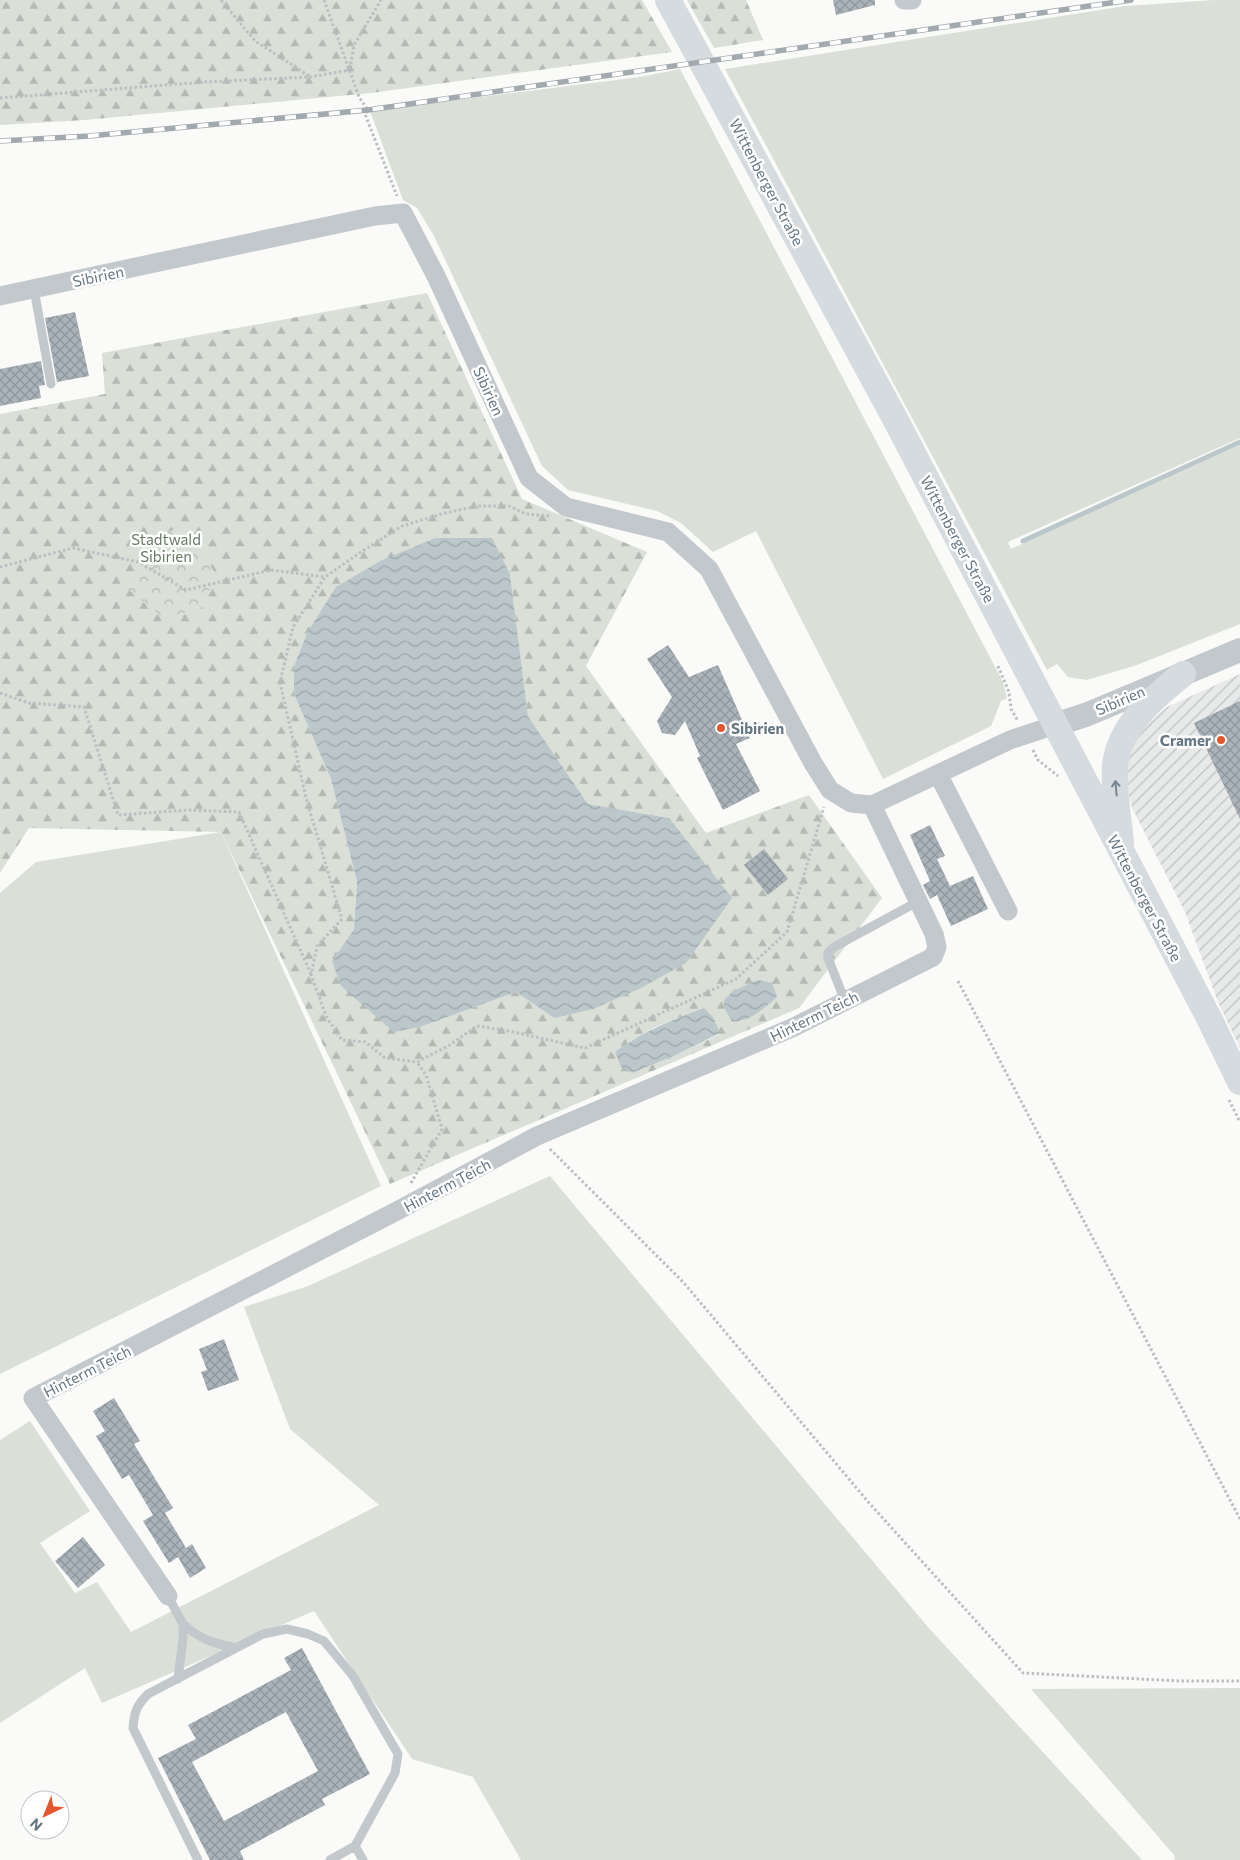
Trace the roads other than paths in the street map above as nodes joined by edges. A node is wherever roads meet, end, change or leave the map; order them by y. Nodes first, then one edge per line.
1 (668, 0) edge
2 (904, 0) edge
3 (912, 0) edge
4 (34, 289) junction
5 (0, 296) edge
6 (52, 384) dead end
7 (1240, 650) edge
8 (1183, 674) junction
9 (1055, 725) junction
10 (938, 774) junction
11 (872, 805) junction
12 (1121, 854) junction
13 (919, 901) junction
14 (1008, 911) dead end
15 (845, 1001) junction
16 (1240, 1082) edge
17 (168, 1596) joint
18 (183, 1624) junction
19 (236, 1648) junction
20 (178, 1679) junction
21 (355, 1846) junction
22 (198, 1860) edge
23 (330, 1860) edge
24 (363, 1860) edge

1 - 9 main road, Wittenberger Straße
2 - 3 street
4 - 5 street, Sibirien
4 - 6 lane
4 - 11 street, Sibirien
7 - 8 street, Sibirien
8 - 9 street, Sibirien
12 -> 8 main road
9 - 10 street, Sibirien
9 - 12 main road, Wittenberger Straße
10 - 11 street, Sibirien
10 - 14 street
11 - 13 street, Hinterm Teich
12 - 16 main road, Wittenberger Straße
13 - 15 lane
13 - 15 street, Hinterm Teich
15 - 17 street, Hinterm Teich
17 - 18 lane
18 - 19 lane
18 - 20 lane
19 - 20 lane
19 - 21 lane
20 - 22 lane
21 - 23 lane
21 - 24 lane

